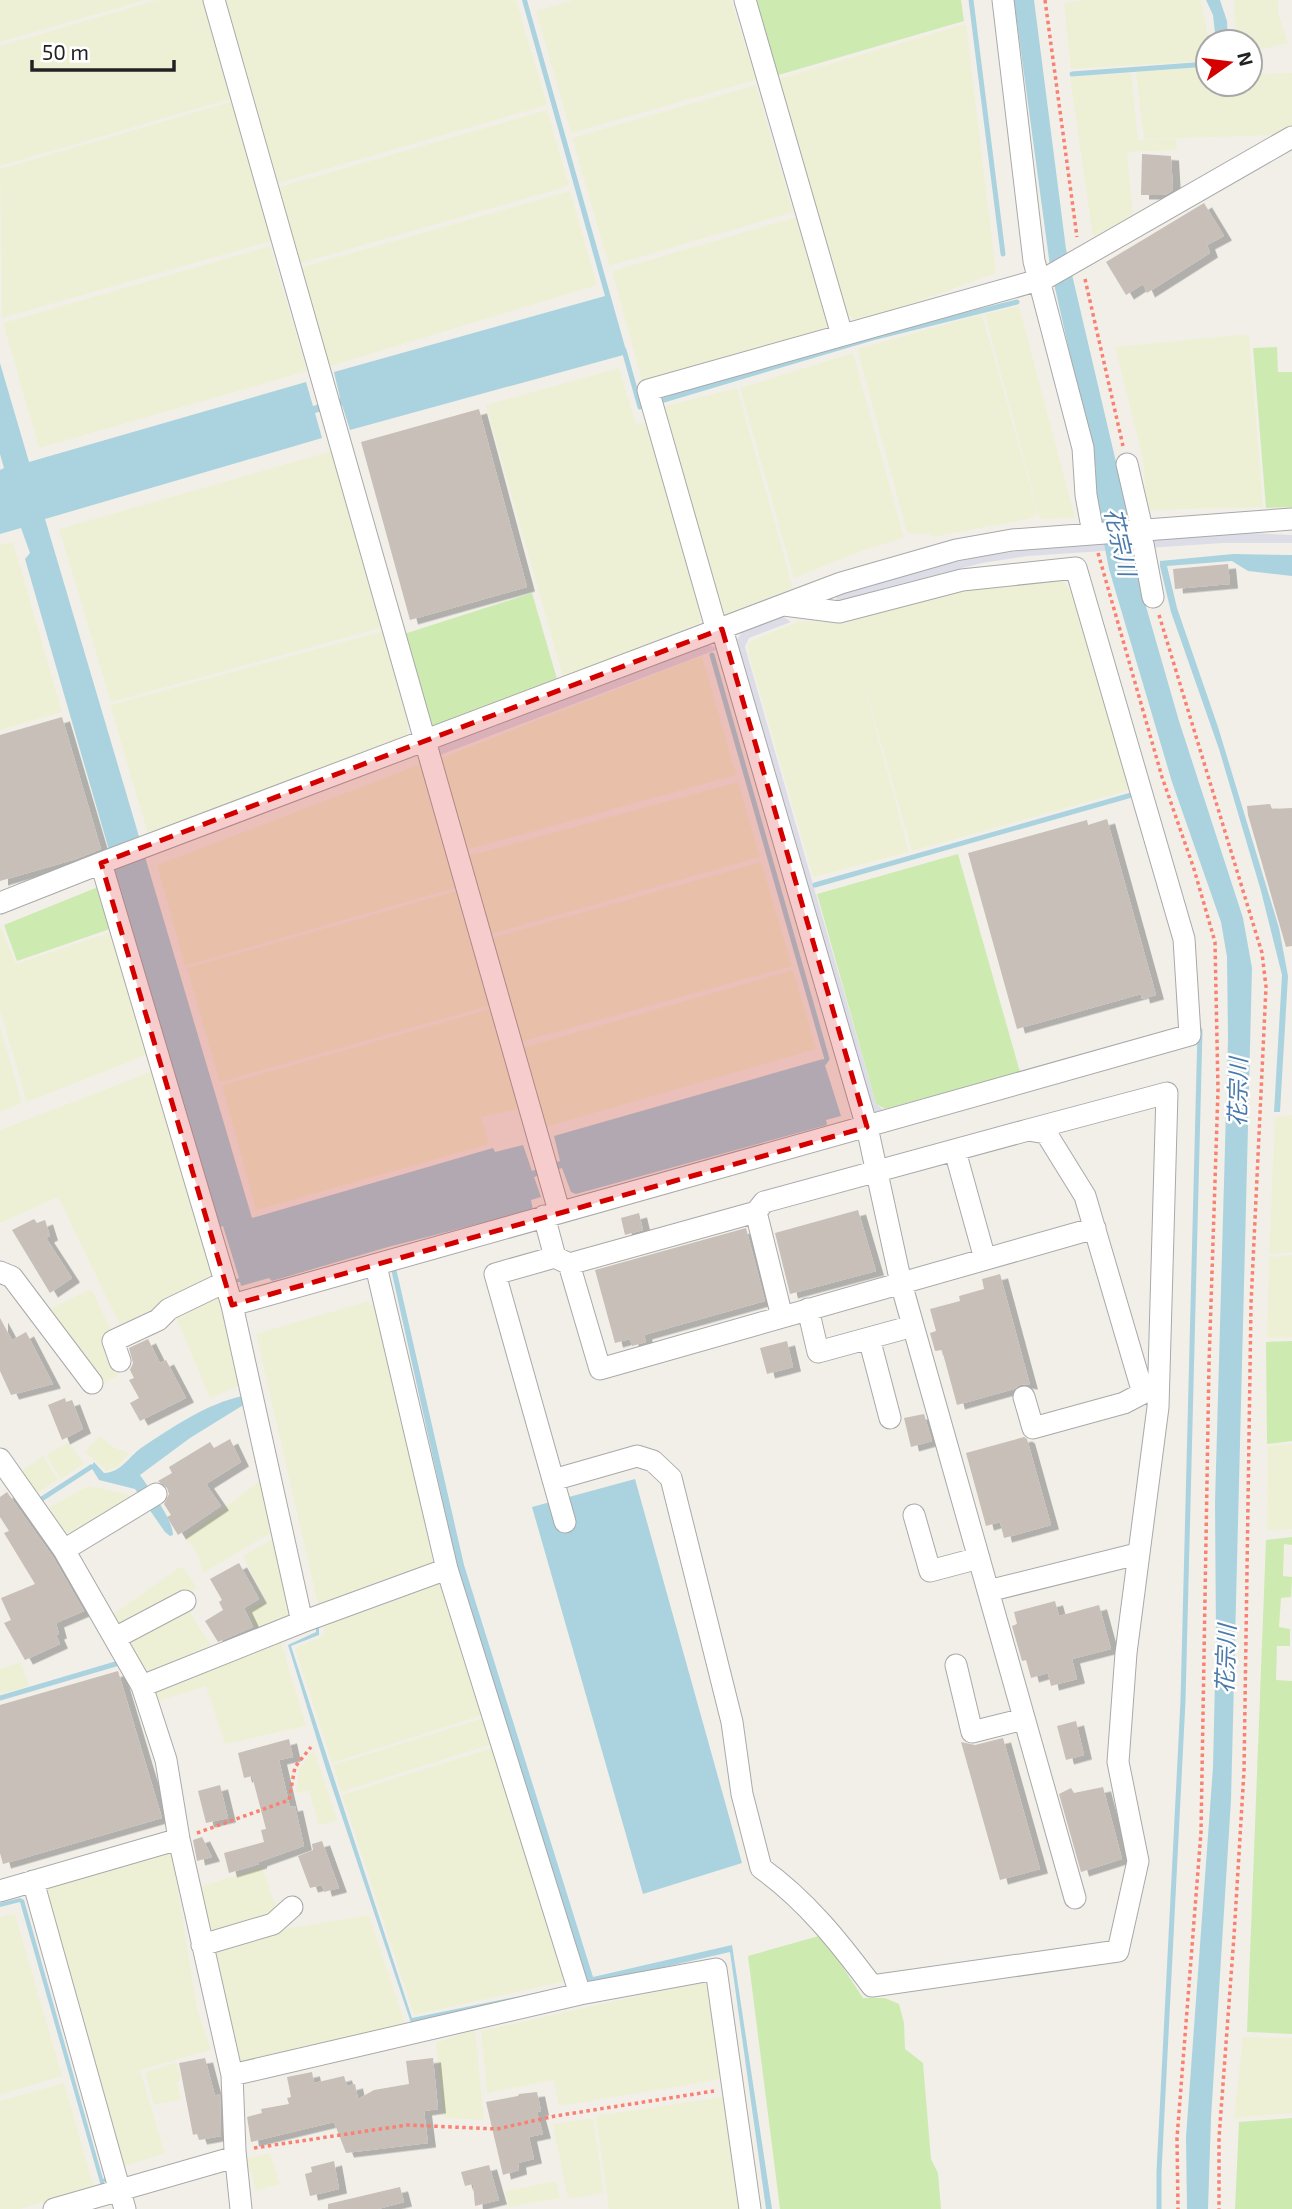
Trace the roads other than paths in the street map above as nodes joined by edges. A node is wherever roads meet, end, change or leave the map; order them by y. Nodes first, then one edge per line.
1 (214, 0) edge
2 (745, 0) edge
3 (1003, 0) edge
4 (1292, 137) edge
5 (1042, 279) junction
6 (842, 335) junction
7 (1127, 464) road end
8 (1292, 519) edge
9 (1141, 534) junction
10 (1096, 538) junction
11 (1153, 597) road end
12 (783, 605) junction
13 (719, 630) junction
14 (425, 741) junction
15 (105, 861) junction
16 (0, 903) edge
17 (867, 1127) junction
18 (1028, 1130) junction
19 (955, 1151) junction
20 (877, 1173) junction
21 (756, 1212) junction
22 (552, 1214) junction
23 (1095, 1228) junction
24 (985, 1259) junction
25 (562, 1261) junction
26 (376, 1266) junction
27 (0, 1272) edge
28 (225, 1282) junction
29 (901, 1283) junction
30 (232, 1305) junction
31 (807, 1309) junction
32 (782, 1317) junction
33 (913, 1326) junction
34 (869, 1338) junction
35 (120, 1361) dead end
36 (92, 1383) dead end
37 (1024, 1397) dead end
38 (890, 1418) dead end
39 (0, 1459) edge
40 (553, 1480) junction
41 (7, 1483) edge
42 (156, 1493) dead end
43 (914, 1515) dead end
44 (565, 1522) dead end
45 (64, 1550) junction
46 (1137, 1554) junction
47 (979, 1558) junction
48 (447, 1569) junction
49 (988, 1591) junction
50 (185, 1601) dead end
51 (302, 1622) junction
52 (115, 1638) junction
53 (956, 1665) dead end
54 (142, 1686) junction
55 (1024, 1719) junction
56 (179, 1839) junction
57 (33, 1881) junction
58 (0, 1891) edge
59 (1075, 1898) dead end
60 (292, 1907) dead end
61 (202, 1945) junction
62 (580, 1994) junction
63 (232, 2075) junction
64 (235, 2154) junction
65 (123, 2200) edge
66 (54, 2209) edge
67 (241, 2209) edge
68 (750, 2209) edge

1 - 14 street
2 - 6 street
3 - 5 street
4 - 5 street
5 - 6 street
5 - 10 street
6 - 13 street
7 - 9 street
8 - 9 street
9 - 10 street
9 - 11 street
10 - 12 street
12 - 13 street
12 - 17 street
13 - 14 street
13 - 17 street
14 - 15 street
14 - 22 street
15 - 16 street
15 - 28 street
17 - 20 street
17 - 22 street
18 - 19 street
18 - 23 street
18 - 46 street
19 - 20 street
19 - 24 street
20 - 21 street
20 - 29 street
21 - 25 street
21 - 32 street
22 - 25 street
22 - 26 street
23 - 24 street
23 - 37 street
24 - 29 street
25 - 32 street
25 - 40 street
26 - 30 street
26 - 48 street
27 - 36 street
28 - 30 street
28 - 35 street
29 - 31 street
29 - 33 street
30 - 51 street
31 - 32 street
31 - 34 street
33 - 34 street
33 - 47 street
34 - 38 street
39 - 41 street
40 - 44 street
40 - 46 street
41 - 45 street
42 - 45 street
43 - 47 street
45 - 52 street
46 - 49 street
47 - 49 street
48 - 51 street
48 - 62 street
49 - 55 street
50 - 52 street
51 - 54 street
52 - 54 street
53 - 55 street
54 - 56 street
55 - 59 street
56 - 57 street
56 - 61 street
57 - 58 street
57 - 65 street
60 - 61 street
61 - 63 street
62 - 63 street
62 - 68 street
63 - 64 street
64 - 65 street
64 - 67 street
65 - 66 street

